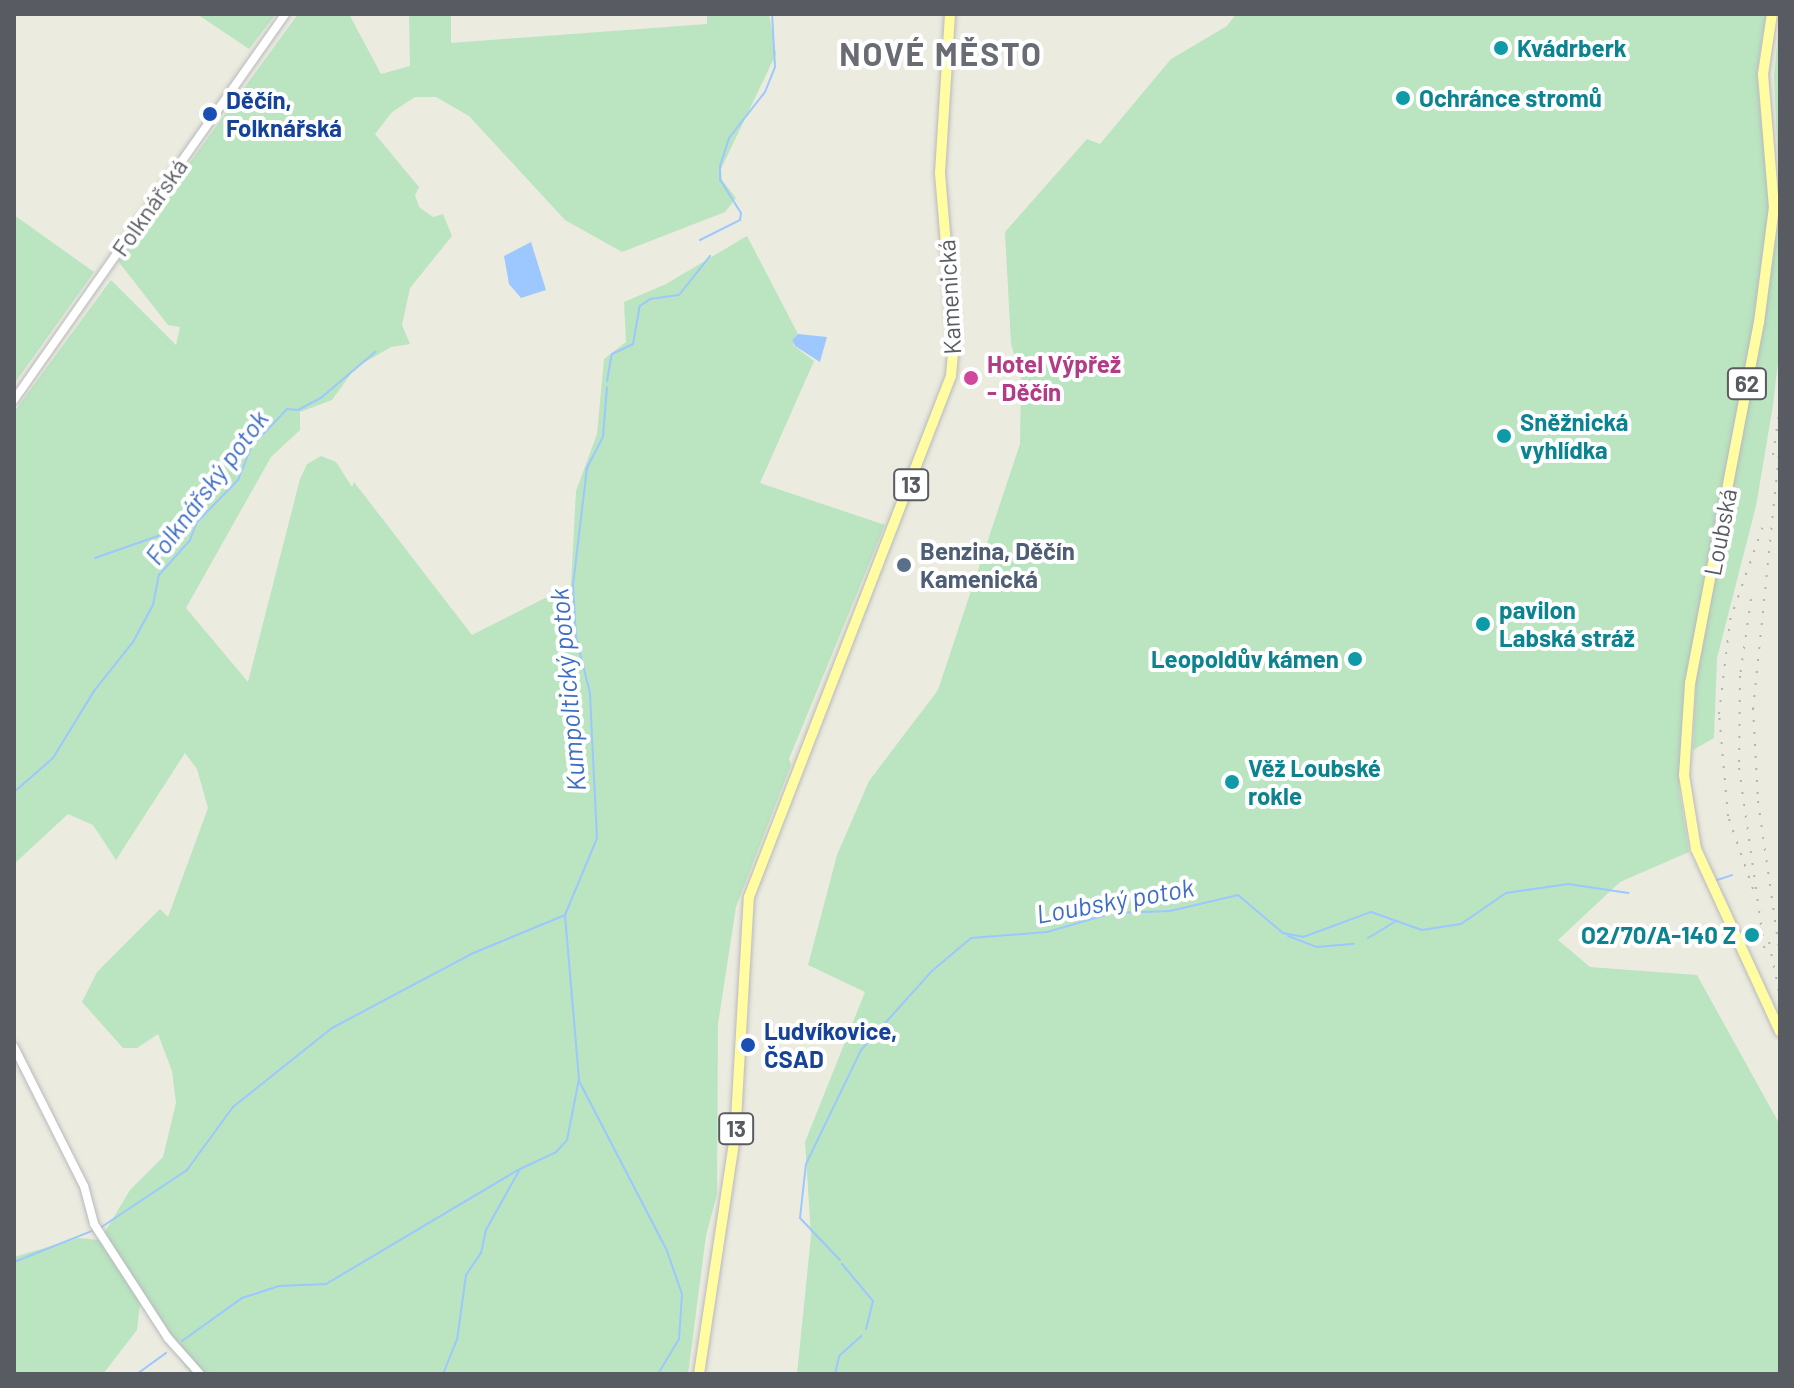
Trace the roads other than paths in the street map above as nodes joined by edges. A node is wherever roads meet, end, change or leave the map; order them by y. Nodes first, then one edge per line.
1 (285, 14) edge
2 (950, 14) edge
3 (1772, 14) edge
4 (14, 400) edge
5 (1780, 1032) edge
6 (14, 1047) edge
7 (200, 1374) edge
8 (699, 1374) edge

1 - 4 street, Folknářská
2 - 8 main road, Kamenická / 13
3 - 5 main road, Loubská / 62
6 - 7 street

